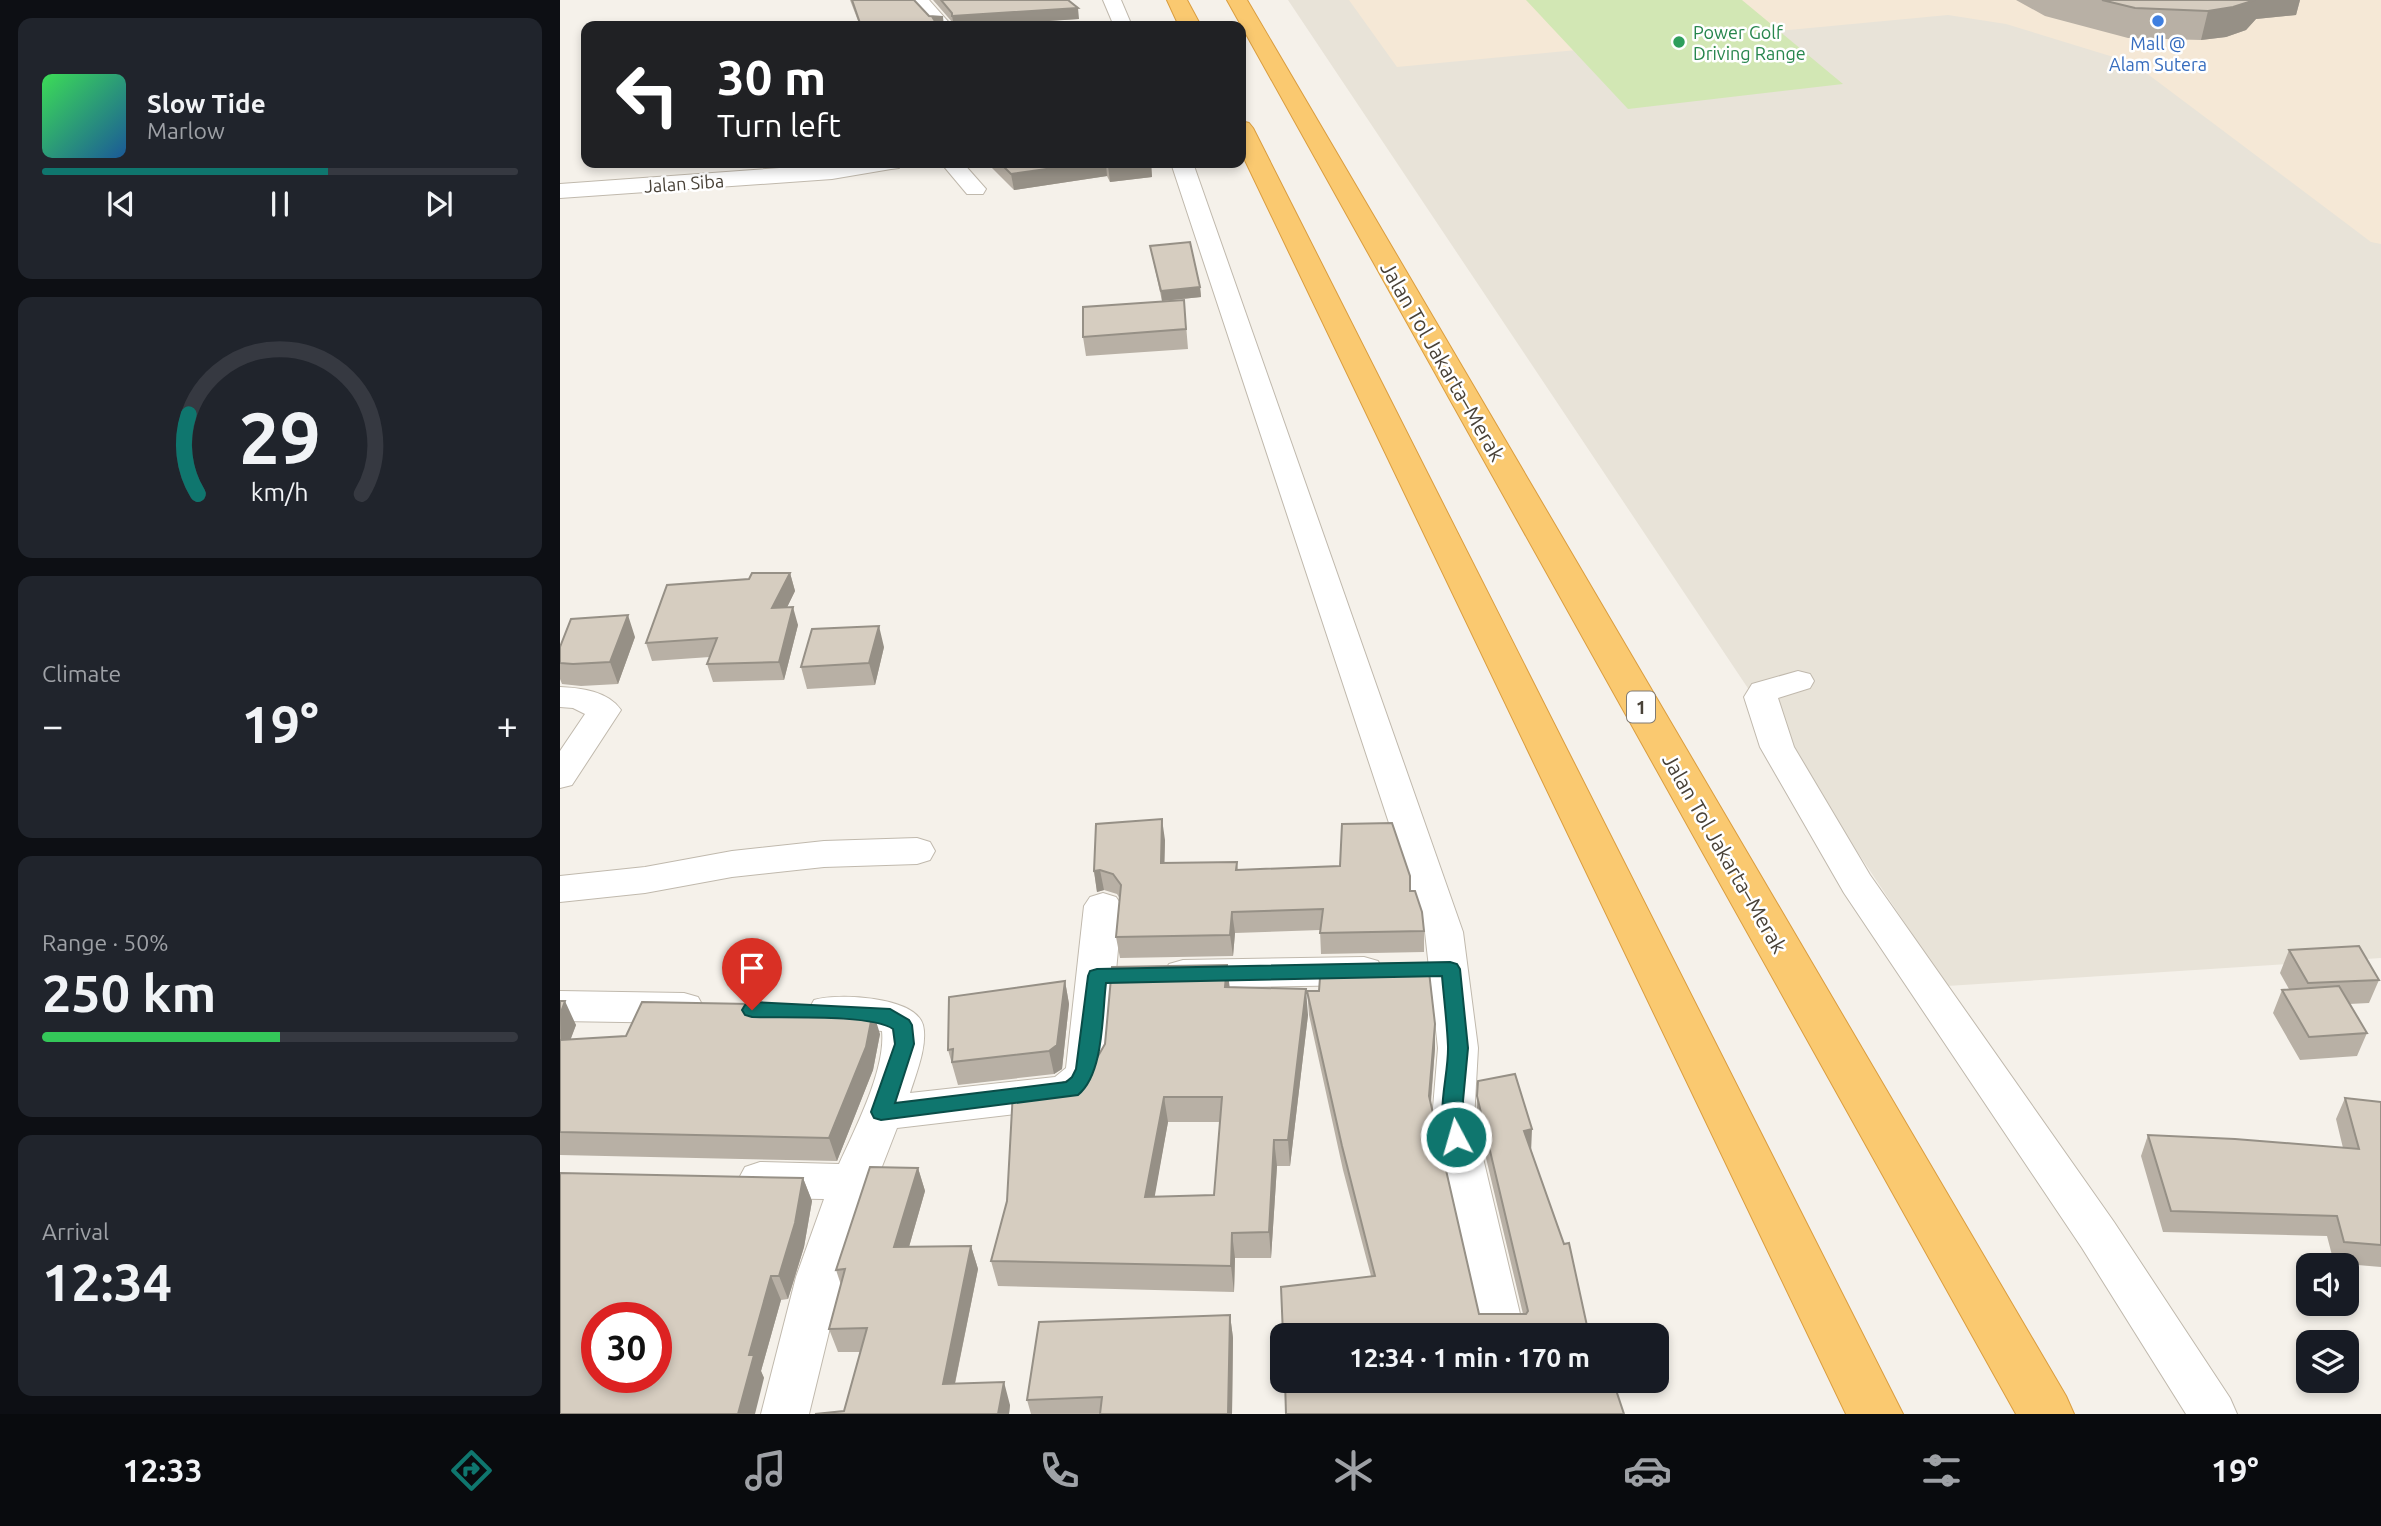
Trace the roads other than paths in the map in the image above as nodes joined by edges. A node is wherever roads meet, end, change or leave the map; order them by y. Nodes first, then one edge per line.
1 (919, 0) edge
2 (1112, 0) edge
3 (1177, 0) edge
4 (1237, 0) edge
5 (938, 21) edge
6 (1121, 21) edge
7 (1188, 21) edge
8 (1246, 138) edge
9 (849, 168) edge
10 (956, 168) edge
11 (1184, 168) edge
12 (975, 189) dead end
13 (560, 191) edge
14 (1798, 681) dead end
15 (560, 697) edge
16 (560, 777) edge
17 (916, 851) dead end
18 (560, 889) edge
19 (1102, 906) dead end
20 (1419, 970) junction
21 (1097, 976) junction
22 (560, 1006) edge
23 (724, 1009) edge
24 (793, 1010) edge
25 (881, 1112) junction
26 (727, 1179) edge
27 (852, 1182) junction
28 (1499, 1323) edge
29 (1516, 1393) edge
30 (785, 1414) edge
31 (1521, 1414) edge
32 (1875, 1414) edge
33 (2046, 1414) edge
34 (2213, 1414) edge

1 - 5 street
2 - 6 street
3 - 7 highway
4 - 33 highway, Jalan Tol Jakarta–Merak / 1
8 - 32 highway
9 - 13 street, Jalan Siba
10 - 12 street
11 - 20 street
14 - 34 street
15 - 16 street
17 - 18 street
19 - 21 street
20 - 21 street
20 - 28 street
21 - 25 street
22 - 23 street
24 - 25 street
25 - 27 street
26 - 27 street
27 - 30 street
29 - 31 street

